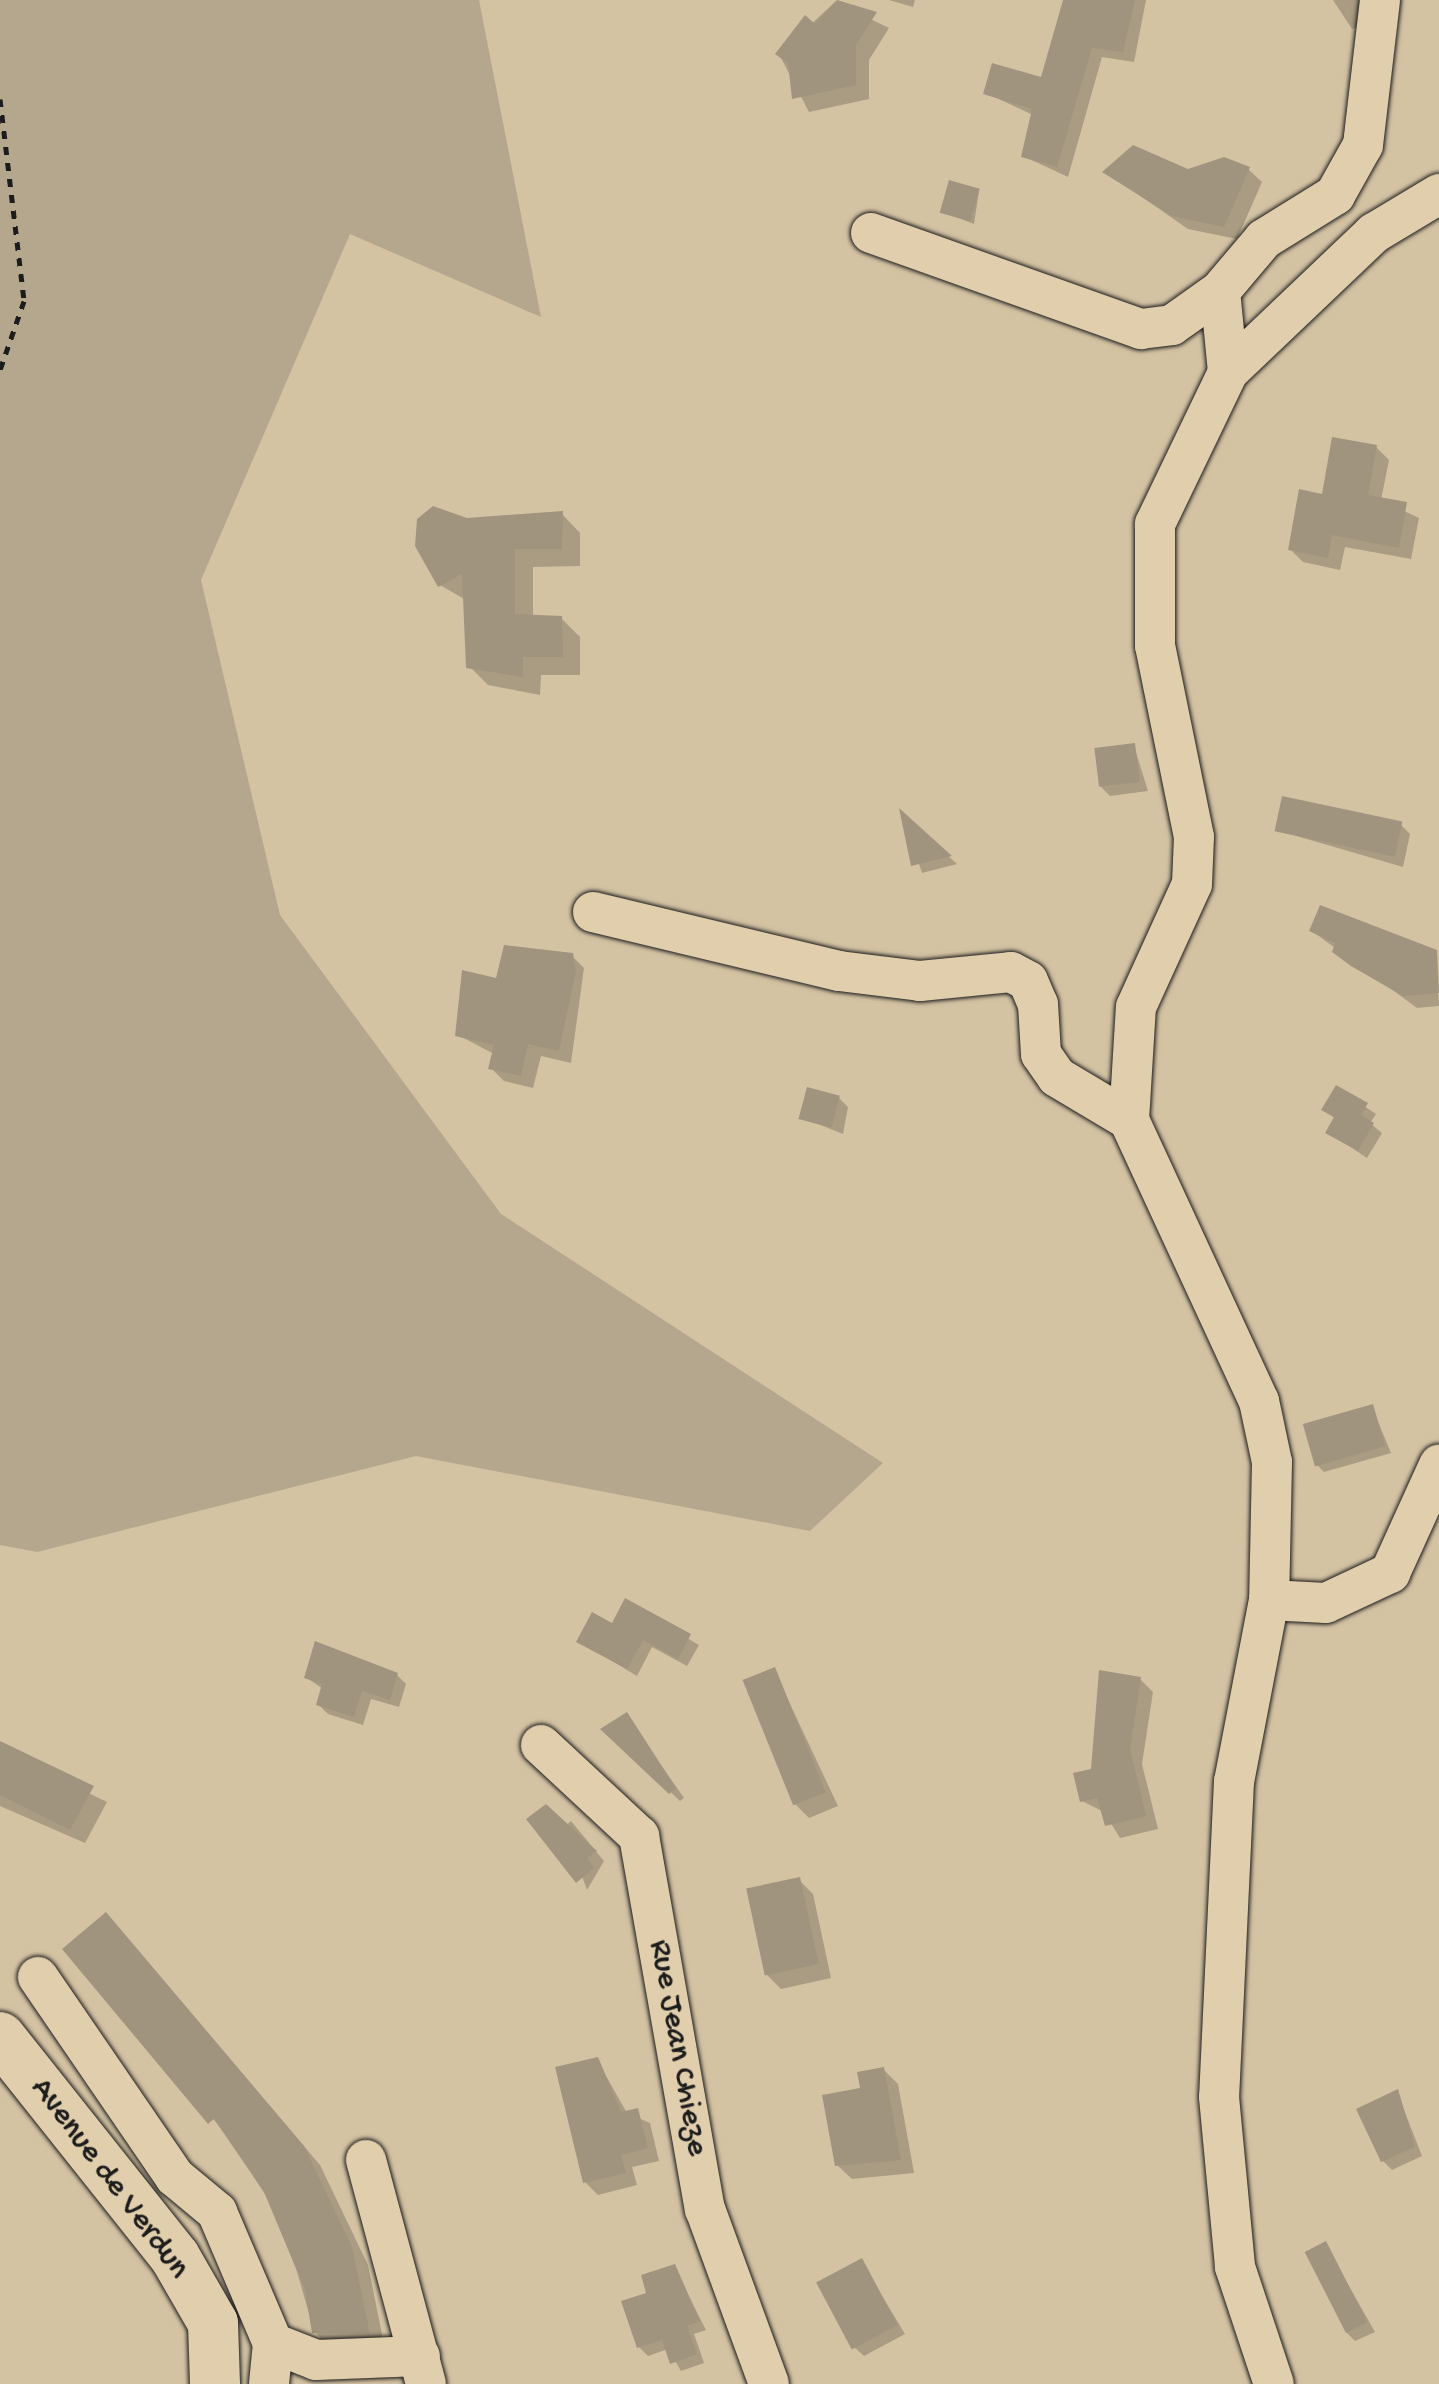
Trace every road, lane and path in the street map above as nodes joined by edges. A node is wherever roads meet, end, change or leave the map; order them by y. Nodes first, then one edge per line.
1 (1380, 0) edge
2 (0, 99) edge
3 (1439, 194) edge
4 (871, 233) dead end
5 (1220, 290) junction
6 (0, 370) edge
7 (1228, 372) junction
8 (593, 912) dead end
9 (1129, 1120) junction
10 (1439, 1465) edge
11 (1270, 1600) junction
12 (541, 1745) dead end
13 (38, 1977) dead end
14 (0, 2037) edge
15 (366, 2160) dead end
16 (274, 2343) junction
17 (423, 2370) edge
18 (215, 2384) edge
19 (269, 2384) edge
20 (769, 2384) edge
21 (1274, 2384) edge

1 - 5 street
2 - 6 path
3 - 7 street
4 - 5 street
5 - 7 street
7 - 9 street
8 - 9 street
9 - 11 street
10 - 11 street
11 - 21 street
12 - 20 street, Rue Jean Chieze
13 - 16 street
14 - 18 main road, Avenue de Verdun
15 - 17 street
16 - 17 street
16 - 19 street

